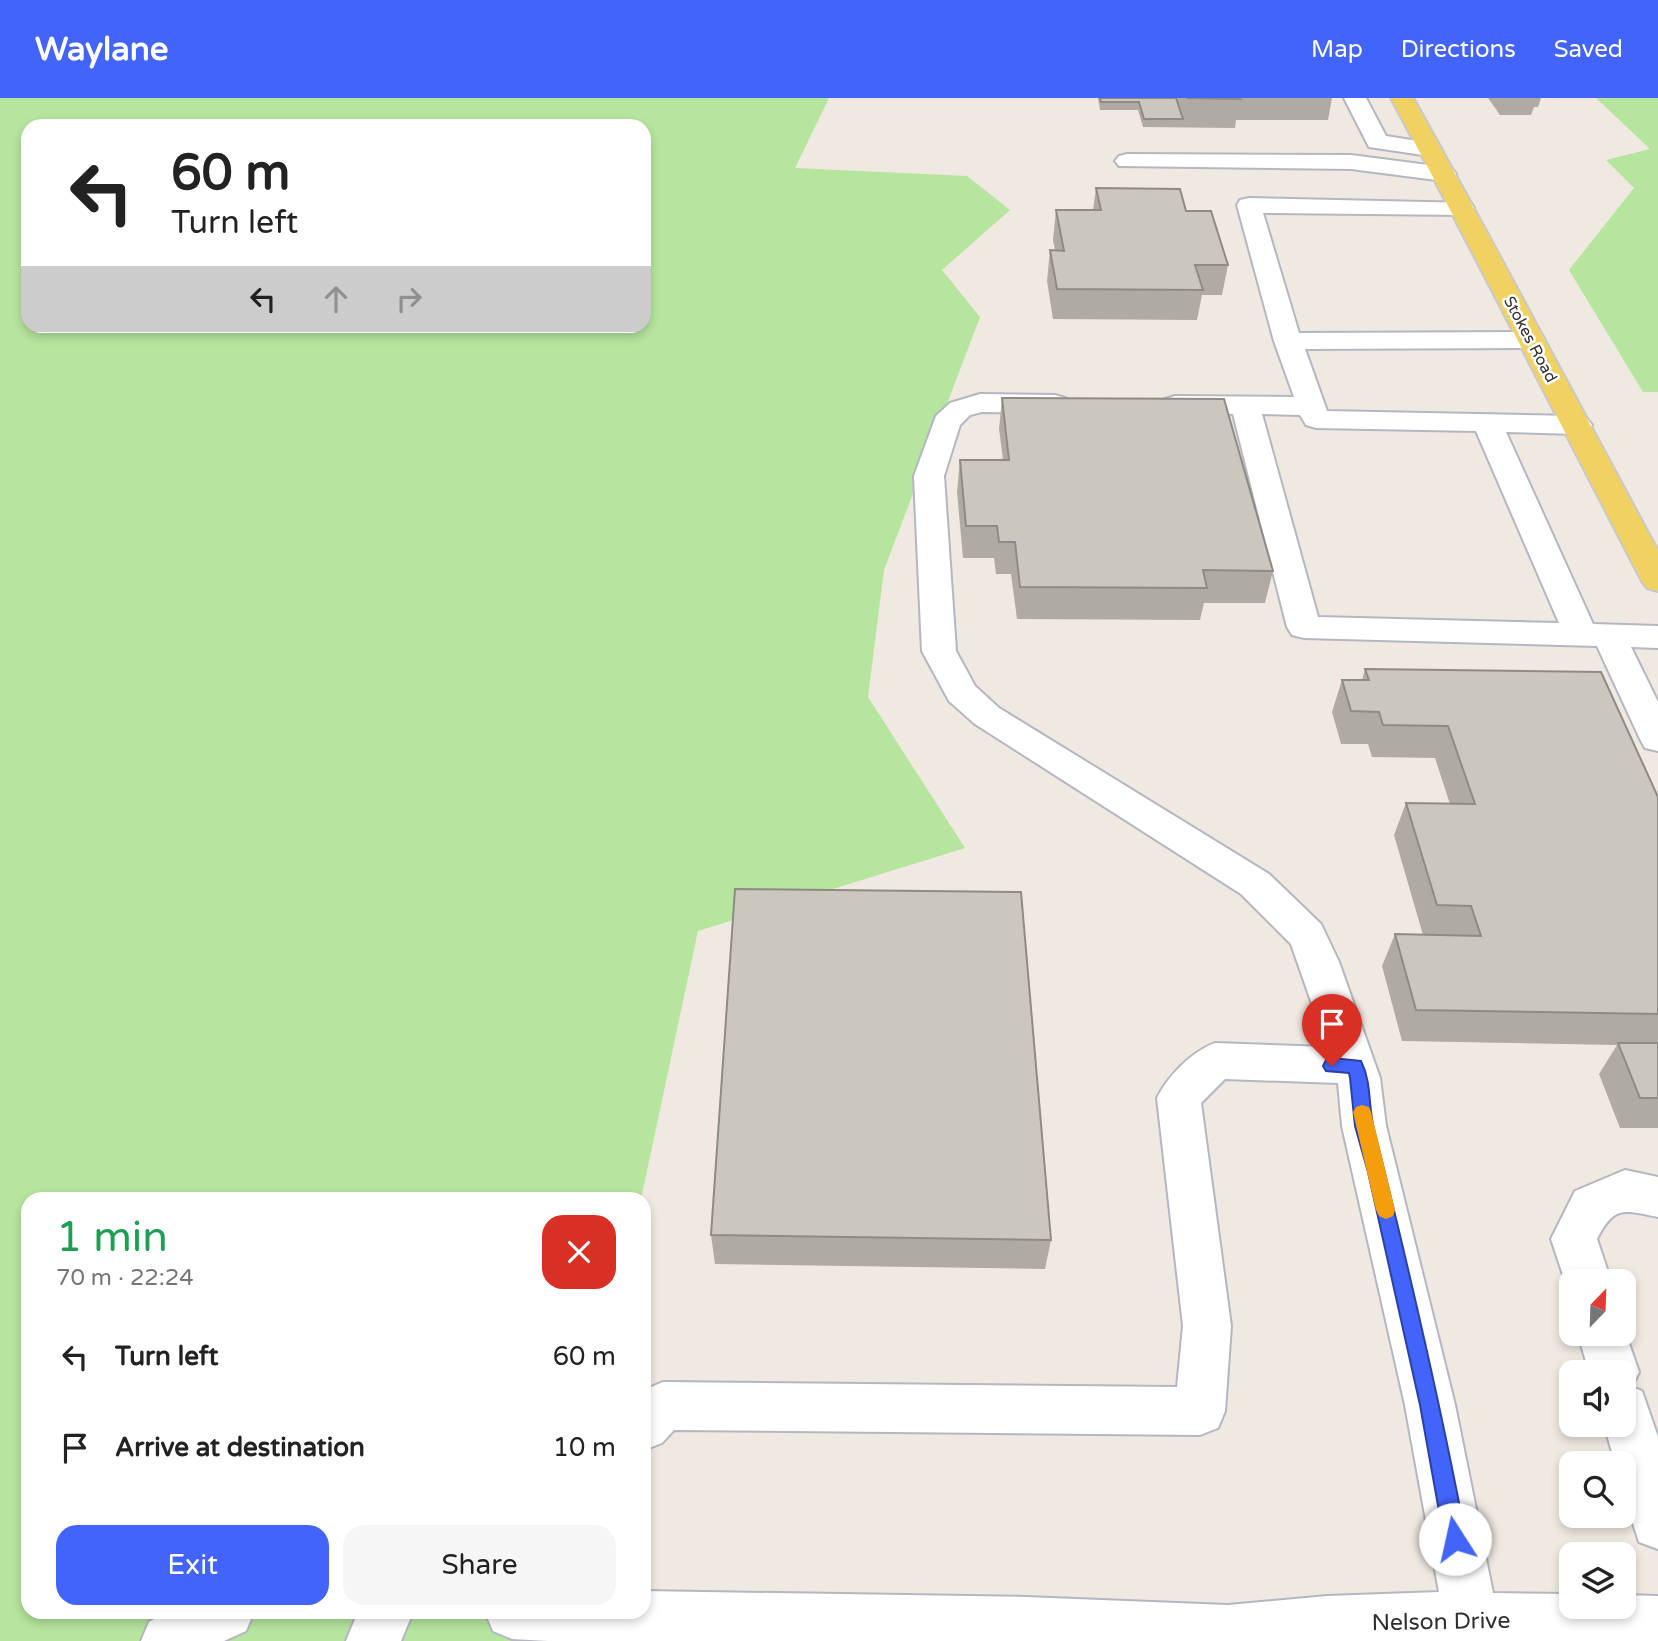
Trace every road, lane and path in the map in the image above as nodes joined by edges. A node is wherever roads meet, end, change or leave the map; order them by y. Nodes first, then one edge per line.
1 (1356, 98) edge
2 (1402, 98) edge
3 (1377, 142) junction
4 (1431, 149) junction
5 (1127, 161) dead end
6 (1351, 162) junction
7 (1444, 174) junction
8 (1462, 208) junction
9 (1531, 340) junction
10 (1288, 341) junction
11 (1091, 404) edge
12 (1147, 405) edge
13 (1245, 405) junction
14 (1309, 406) junction
15 (1488, 423) junction
16 (1577, 425) junction
17 (1658, 580) edge
18 (1595, 636) junction
19 (1658, 638) edge
20 (1658, 739) edge
21 (1355, 1066) junction
22 (1658, 1197) edge
23 (1583, 1269) edge
24 (651, 1419) edge
25 (1633, 1437) edge
26 (1658, 1523) edge
27 (210, 1619) edge
28 (383, 1619) edge
29 (641, 1619) edge
30 (1658, 1623) edge
31 (746, 1630) edge
32 (1472, 1630) edge
33 (168, 1641) edge
34 (373, 1641) edge

1 - 3 street
2 - 4 main road, Stokes Road
3 - 4 street
3 - 6 street
4 - 7 main road, Stokes Road
5 - 6 street
6 - 7 street
7 - 8 main road, Stokes Road
8 - 9 main road, Stokes Road
8 - 10 street
9 - 10 street
9 - 16 main road, Stokes Road
10 - 14 street
11 - 21 street
12 - 13 street
13 - 14 street
13 - 18 street
14 - 15 street
15 - 16 street
15 - 18 street
16 - 17 main road, Stokes Road
18 - 19 street
18 - 20 street
21 - 24 street
21 - 32 street
22 - 23 street
25 - 26 street
27 - 33 street
28 - 34 street
29 - 31 street, Nelson Drive
30 - 32 street, Nelson Drive
31 - 32 street, Nelson Drive

